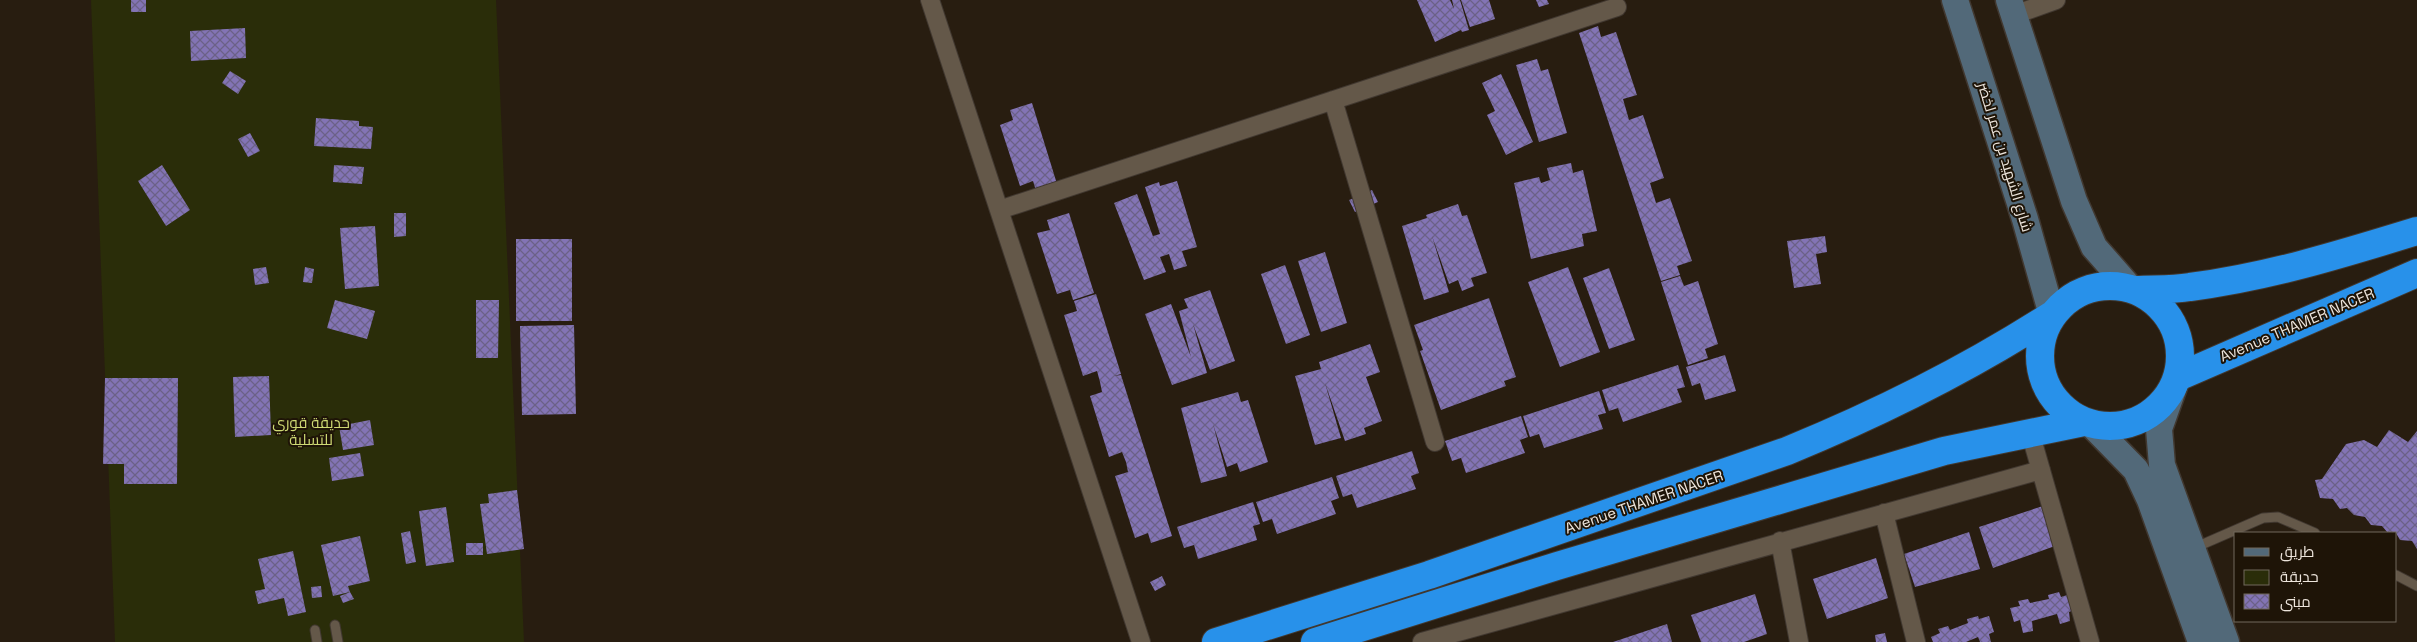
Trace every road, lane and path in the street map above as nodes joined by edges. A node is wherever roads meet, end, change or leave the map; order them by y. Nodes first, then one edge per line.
1 (930, 0) edge
2 (1955, 0) edge
3 (2056, 0) edge
4 (1617, 7) dead end
5 (2011, 7) edge
6 (1333, 100) junction
7 (999, 210) junction
8 (2417, 231) edge
9 (2417, 273) edge
10 (2133, 289) junction
11 (2052, 315) junction
12 (2176, 380) junction
13 (2087, 423) junction
14 (2030, 432) junction
15 (1435, 442) dead end
16 (2041, 470) junction
17 (1884, 513) junction
18 (2313, 532) edge
19 (1780, 542) junction
20 (2192, 549) junction
21 (2397, 576) edge
22 (2417, 586) edge
23 (335, 625) dead end
24 (314, 630) dead end
25 (317, 642) edge
26 (338, 642) edge
27 (1141, 642) edge
28 (1216, 642) edge
29 (1315, 642) edge
30 (1422, 642) edge
31 (1799, 642) edge
32 (1916, 642) edge
33 (2090, 642) edge
34 (2201, 642) edge
35 (2226, 642) edge

1 - 7 street
2 - 11 main road, شارع الشهيد بن عمر لخضر
3 - 5 street
4 - 6 street
5 - 10 main road
6 - 7 street
6 - 15 street
7 - 27 street
8 - 10 highway
9 - 12 highway, Avenue THAMER NACER
10 - 11 highway
10 - 12 highway
11 - 13 highway
11 - 28 highway, Avenue THAMER NACER
12 - 13 highway
12 - 20 main road
13 - 14 highway
13 - 34 main road
14 - 16 street
14 - 29 highway
16 - 17 street
16 - 33 street
17 - 19 street
17 - 32 street
18 - 20 lane
19 - 30 street
19 - 31 street
20 - 35 main road
21 - 22 lane
23 - 26 lane
24 - 25 lane

